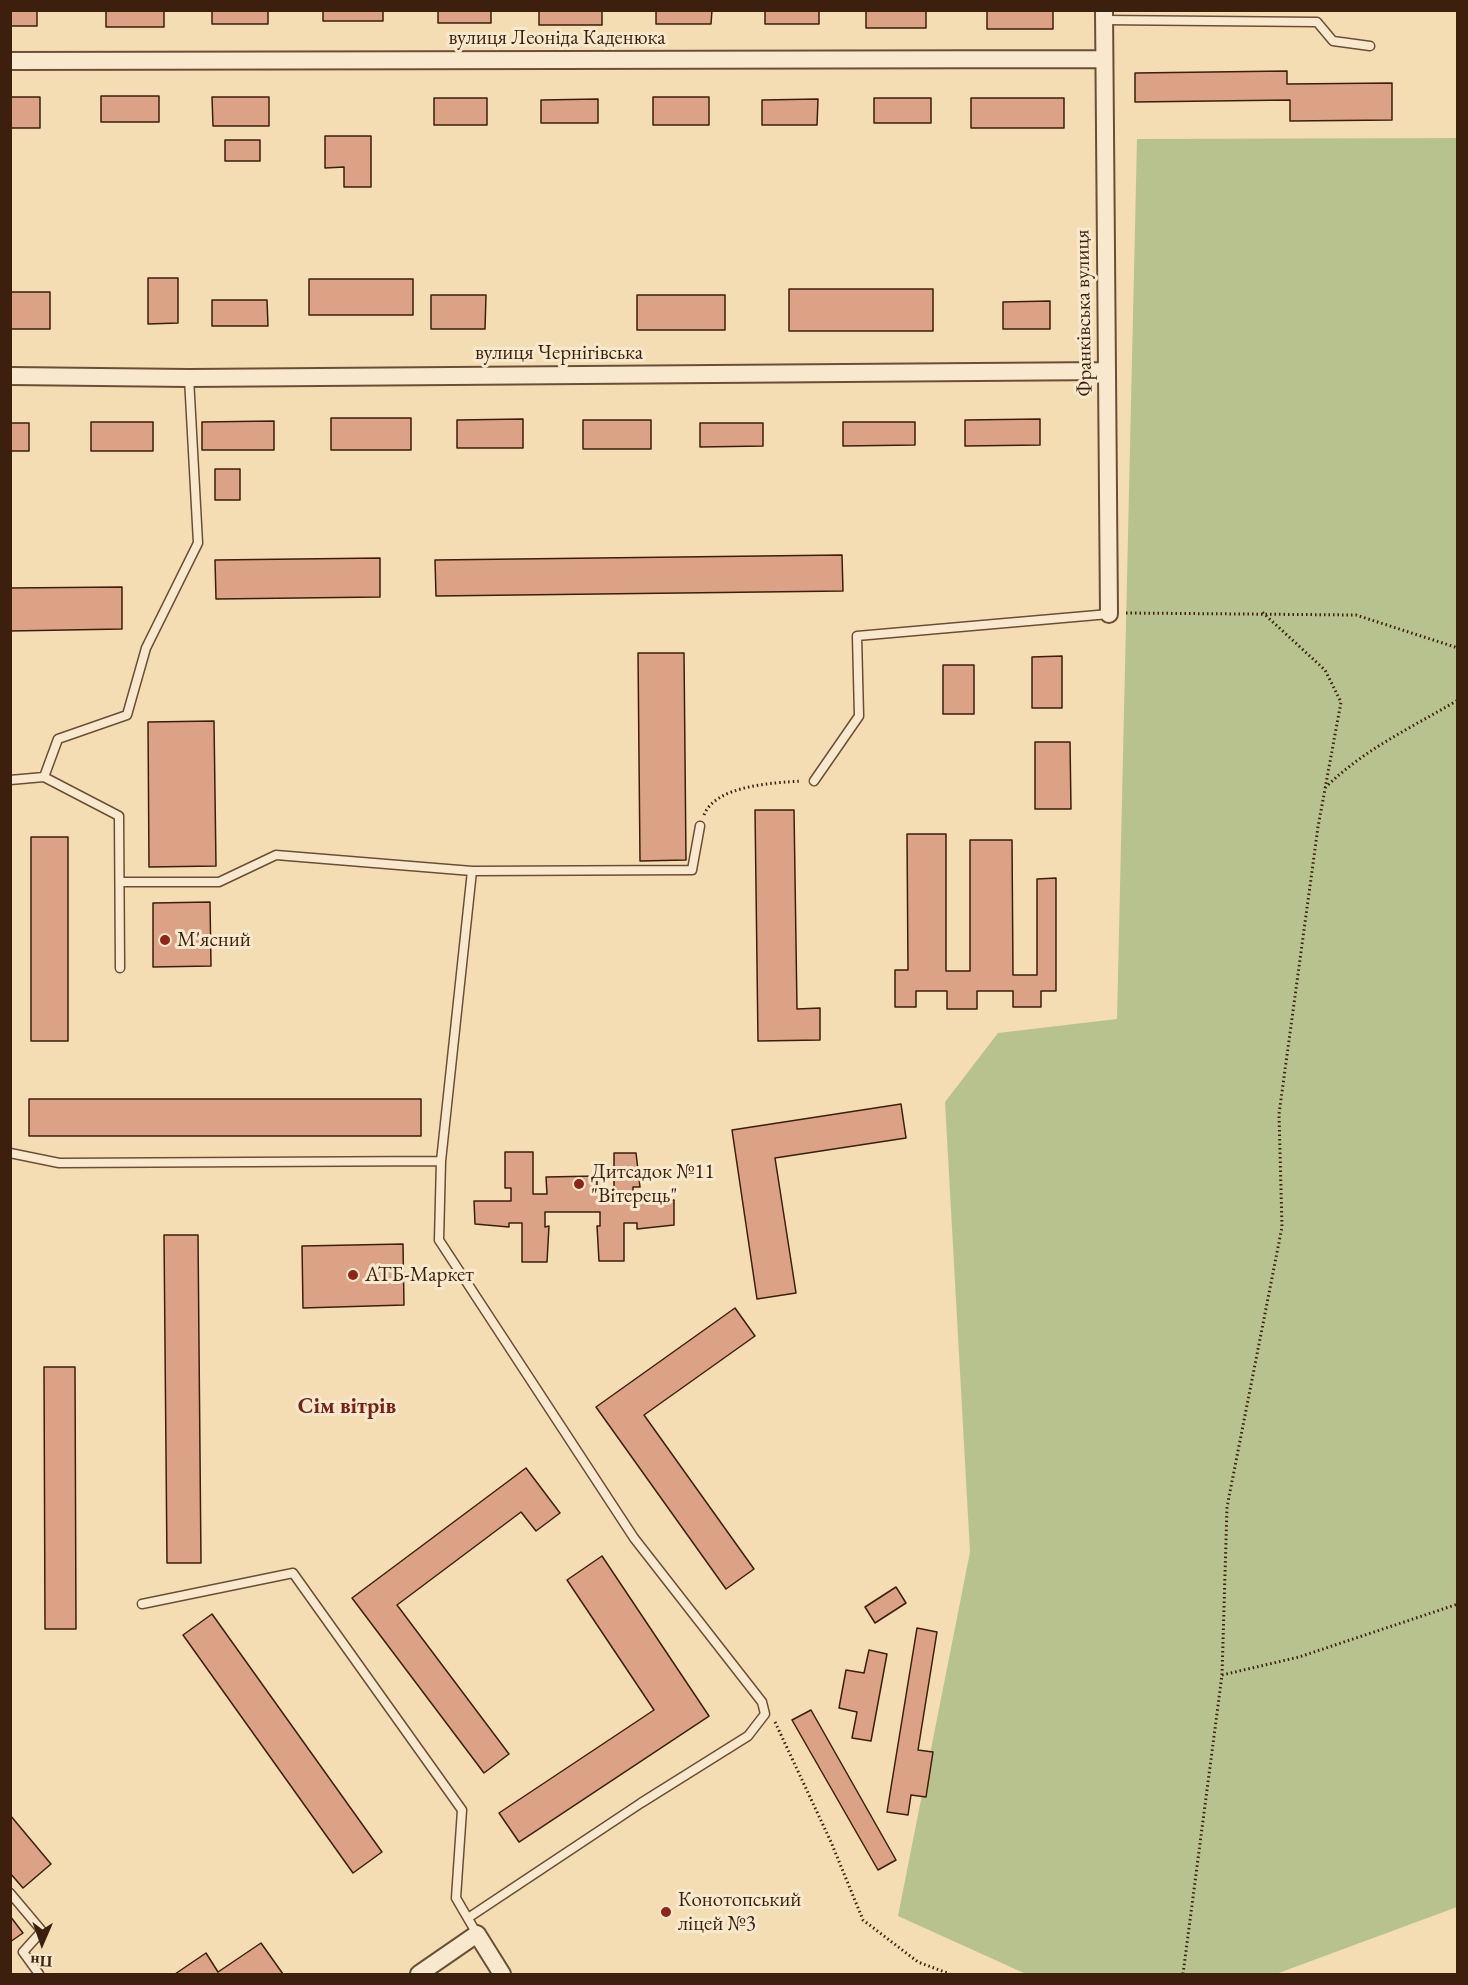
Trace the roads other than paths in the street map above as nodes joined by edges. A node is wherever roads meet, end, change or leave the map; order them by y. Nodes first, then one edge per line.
1 (1104, 15) edge
2 (1370, 46) dead end
3 (1104, 60) junction
4 (10, 62) edge
5 (1107, 371) junction
6 (10, 376) edge
7 (189, 378) junction
8 (1109, 614) joint
9 (44, 777) junction
10 (10, 780) edge
11 (814, 781) road end
12 (700, 826) road end
13 (472, 871) junction
14 (121, 882) junction
15 (120, 968) dead end
16 (10, 1153) edge
17 (441, 1161) junction
18 (142, 1604) dead end
19 (10, 1893) edge
20 (468, 1918) junction
21 (477, 1934) junction
22 (39, 1974) edge
23 (419, 1974) edge
24 (502, 1974) edge

1 - 2 lane
1 - 3 street, Франківська вулиця
3 - 4 street, вулиця Леоніда Каденюка
3 - 5 street, Франківська вулиця
5 - 7 street, вулиця Чернігівська
5 - 8 street, Франківська вулиця
6 - 7 street, вулиця Чернігівська
7 - 9 lane
8 - 11 lane
9 - 10 lane
9 - 14 lane
12 - 13 lane
13 - 14 lane
13 - 17 lane
14 - 15 lane
16 - 17 lane
17 - 20 lane
18 - 20 lane
19 - 22 lane
20 - 21 lane
21 - 23 street
21 - 24 street

